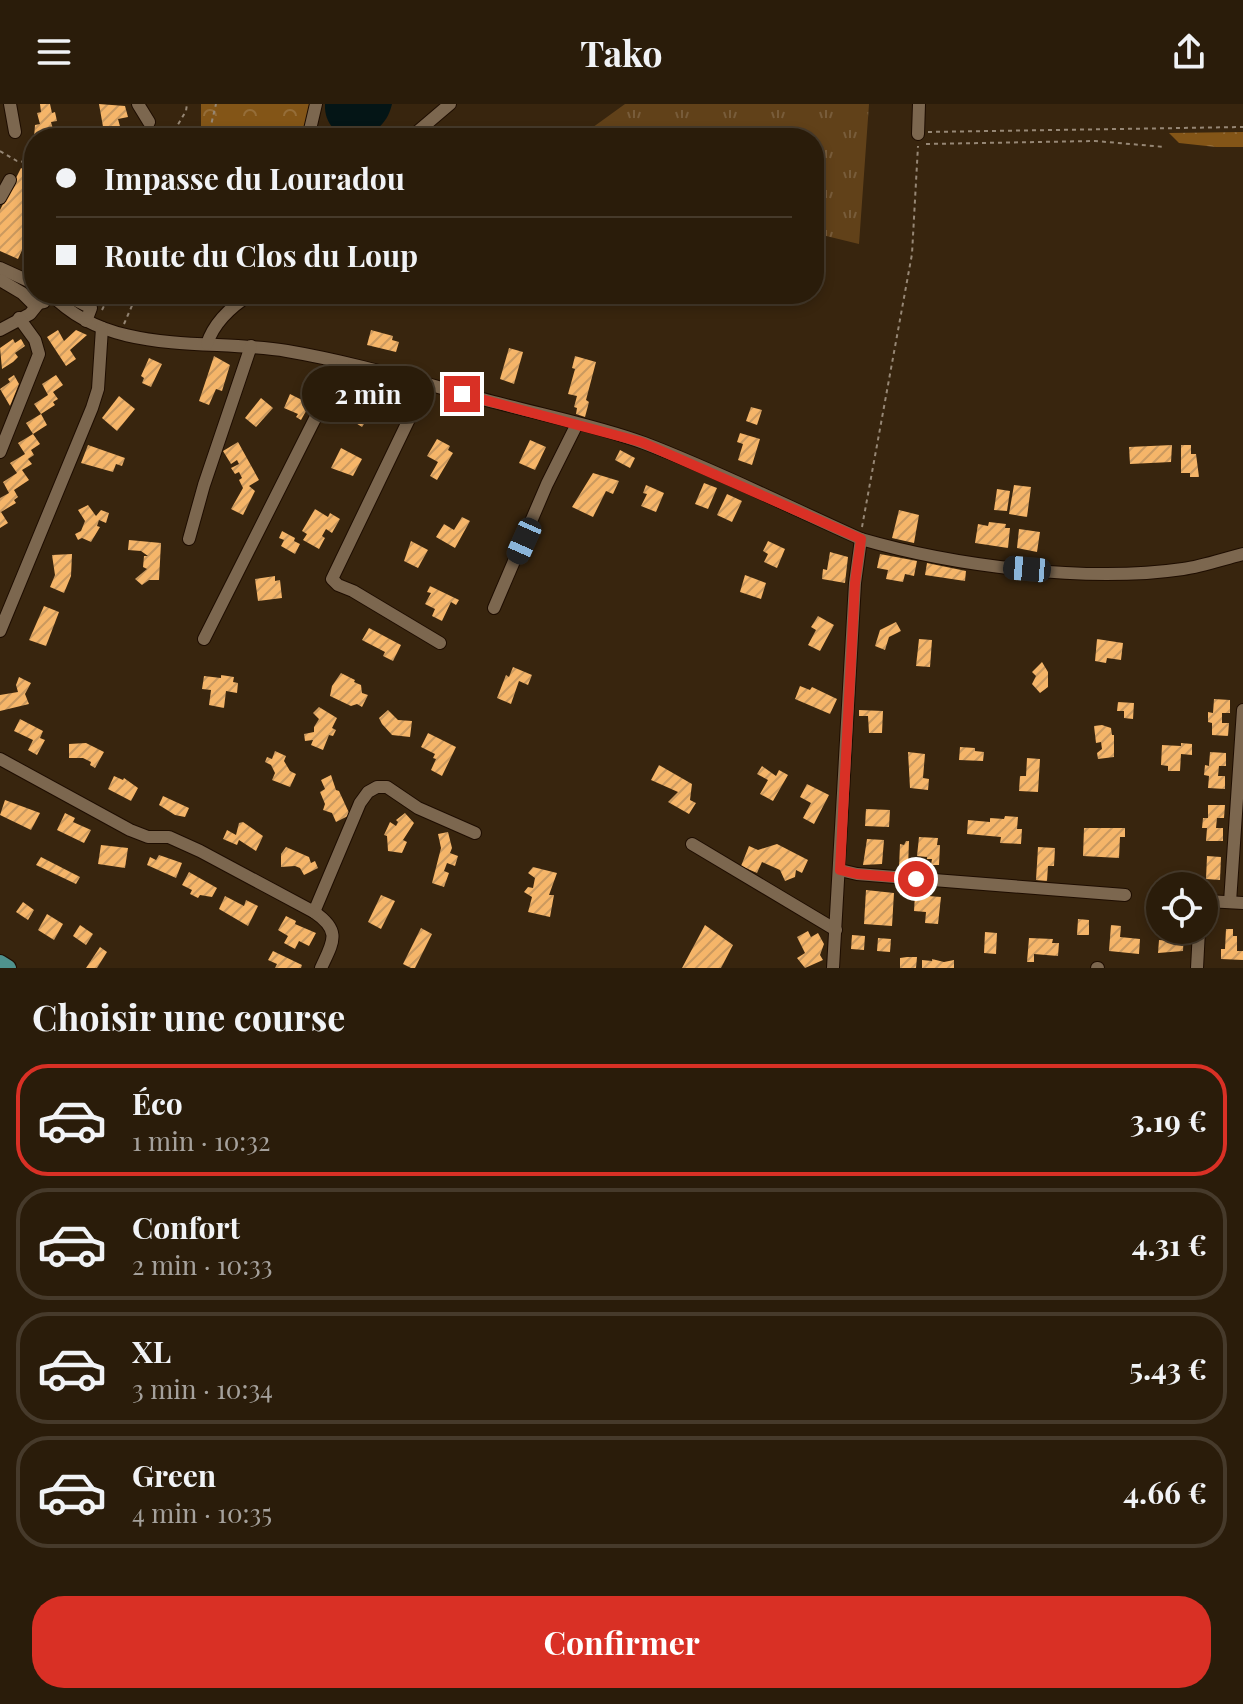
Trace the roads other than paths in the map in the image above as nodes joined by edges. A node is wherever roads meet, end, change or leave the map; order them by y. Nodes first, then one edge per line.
1 (10, 104) edge
2 (138, 104) edge
3 (316, 104) edge
4 (450, 104) edge
5 (919, 104) edge
6 (149, 122) dead end
7 (310, 128) edge
8 (422, 128) edge
9 (15, 132) dead end
10 (918, 134) road end
11 (10, 180) dead end
12 (0, 198) edge
13 (0, 268) edge
14 (24, 279) edge
15 (0, 280) edge
16 (24, 292) edge
17 (34, 304) edge
18 (52, 304) edge
19 (83, 304) edge
20 (237, 304) edge
21 (19, 318) junction
22 (95, 325) junction
23 (0, 330) edge
24 (207, 344) junction
25 (251, 346) junction
26 (343, 363) junction
27 (426, 384) junction
28 (577, 424) junction
29 (0, 452) edge
30 (189, 539) dead end
31 (861, 539) junction
32 (1243, 554) edge
33 (494, 608) dead end
34 (0, 631) edge
35 (204, 639) dead end
36 (440, 643) dead end
37 (1242, 710) edge
38 (0, 759) edge
39 (475, 833) dead end
40 (692, 844) dead end
41 (840, 870) junction
42 (1125, 895) dead end
43 (1236, 903) edge
44 (314, 912) junction
45 (836, 930) junction
46 (1198, 944) edge
47 (0, 963) edge
48 (8, 968) edge
49 (321, 968) edge
50 (833, 968) edge
51 (1197, 968) edge

1 - 9 street
2 - 6 street
3 - 7 street
4 - 8 street
5 - 10 street
11 - 12 street
13 - 14 street
15 - 16 street
17 - 21 street
18 - 22 street
19 - 22 street
20 - 24 street
21 - 23 street
21 - 29 street
22 - 24 street
22 - 34 street
24 - 25 street
25 - 26 street
25 - 30 street
26 - 27 street
26 - 35 street
27 - 28 street
27 - 36 street
28 - 31 street
28 - 33 street
31 - 32 street
31 - 41 street
37 - 43 street
38 - 44 street
39 - 44 street
40 - 45 street
41 - 42 street
41 - 45 street
44 - 49 street
45 - 50 street
46 - 51 street
47 - 48 main road

